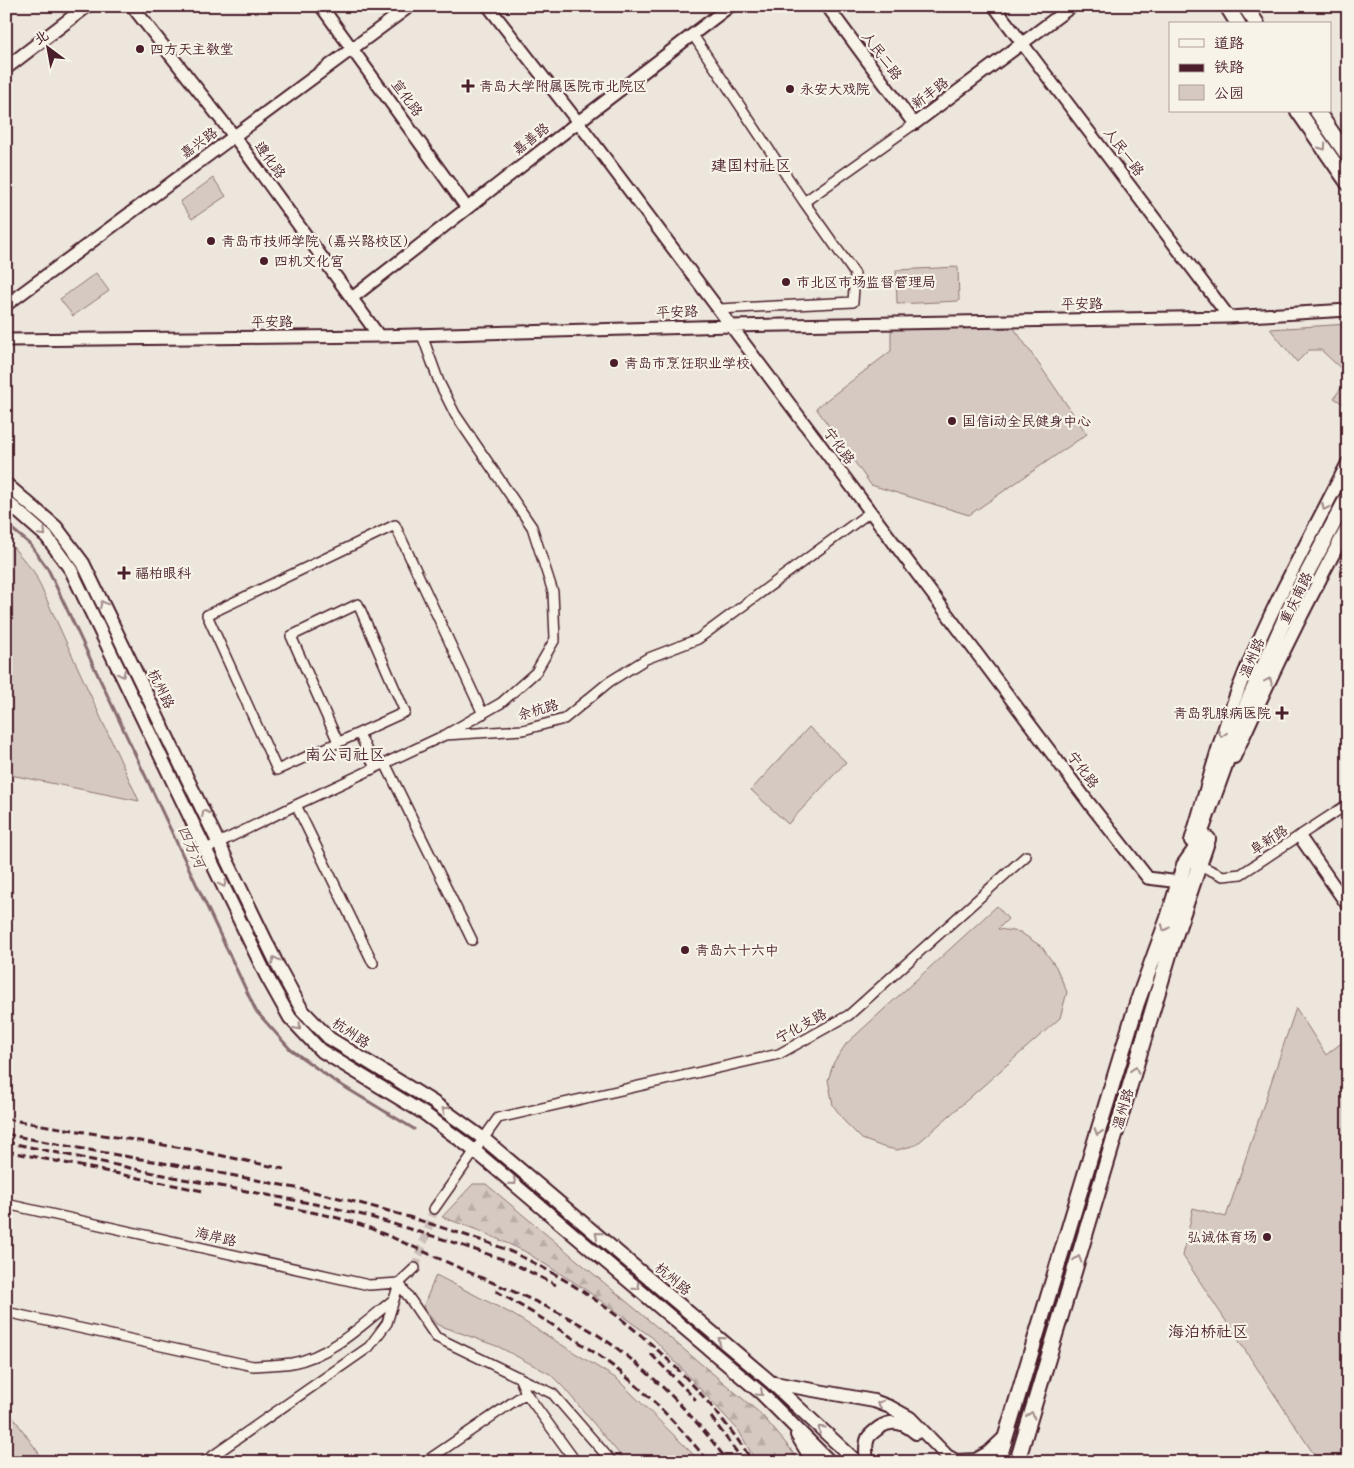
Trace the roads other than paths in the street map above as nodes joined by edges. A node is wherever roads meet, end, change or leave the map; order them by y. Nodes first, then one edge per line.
1 (87, 6) edge
2 (132, 6) edge
3 (322, 6) edge
4 (410, 6) edge
5 (488, 6) edge
6 (730, 6) edge
7 (827, 6) edge
8 (994, 6) edge
9 (1072, 6) edge
10 (1245, 6) edge
11 (1233, 15) edge
12 (1256, 22) edge
13 (693, 35) junction
14 (1022, 43) junction
15 (353, 49) junction
16 (6, 68) edge
17 (1299, 112) edge
18 (1318, 112) edge
19 (578, 122) junction
20 (914, 124) junction
21 (234, 136) junction
22 (1348, 156) edge
23 (1348, 183) edge
24 (804, 202) junction
25 (468, 208) junction
26 (352, 298) junction
27 (6, 304) edge
28 (719, 309) junction
29 (1348, 310) edge
30 (1229, 317) junction
31 (731, 326) junction
32 (422, 334) junction
33 (379, 336) junction
34 (6, 340) edge
35 (1348, 464) edge
36 (6, 484) edge
37 (1348, 496) edge
38 (6, 501) edge
39 (870, 512) junction
40 (1348, 526) edge
41 (1248, 701) junction
42 (483, 714) junction
43 (359, 733) junction
44 (445, 735) junction
45 (338, 742) junction
46 (1234, 758) junction
47 (385, 763) junction
48 (375, 768) junction
49 (1348, 804) edge
50 (296, 805) junction
51 (1300, 837) junction
52 (219, 843) junction
53 (206, 850) junction
54 (1026, 856) dead end
55 (1184, 865) junction
56 (1199, 865) junction
57 (1179, 882) junction
58 (1348, 906) edge
59 (472, 940) dead end
60 (373, 963) dead end
61 (484, 1139) junction
62 (476, 1151) junction
63 (6, 1204) edge
64 (434, 1208) tunnel mouth
65 (415, 1268) tunnel mouth
66 (399, 1283) junction
67 (393, 1300) junction
68 (6, 1312) edge
69 (519, 1377) junction
70 (772, 1383) junction
71 (526, 1393) junction
72 (788, 1420) junction
73 (1005, 1437) junction
74 (204, 1462) edge
75 (424, 1462) edge
76 (576, 1462) edge
77 (612, 1462) edge
78 (812, 1462) edge
79 (830, 1462) edge
80 (857, 1462) edge
81 (867, 1462) edge
82 (943, 1462) edge
83 (998, 1462) edge
84 (1017, 1462) edge

1 - 16 main road
2 - 21 street, 遵化路
3 - 15 street, 宣化路
4 - 15 street, 嘉兴路
5 - 19 street, 宁化路
6 - 13 street, 嘉善路
7 - 20 street, 人民二路
8 - 14 street, 人民一路
9 - 14 street, 新丰路
10 - 11 street
10 - 12 main road
13 - 19 street, 嘉善路
13 - 24 street
14 - 20 street, 新丰路
14 - 30 street, 人民一路
15 - 21 street, 嘉兴路
15 - 25 street, 宣化路
17 -> 23 main road
18 - 22 main road
19 - 25 street, 嘉善路
19 - 28 street, 宁化路
20 - 24 street, 新丰路
21 - 26 street, 遵化路
21 - 27 street, 嘉兴路
24 - 28 street
25 - 26 street, 嘉善路
26 - 33 street, 遵化路
28 - 31 street, 宁化路
29 - 30 street, 平安路
30 - 31 street, 平安路
31 - 32 street, 平安路
31 - 39 street, 宁化路
32 - 33 street, 平安路
32 - 42 street
33 - 34 street, 平安路
35 -> 55 main road, 温州路
52 -> 36 main road, 杭州路
37 - 41 main road, 重庆南路
38 -> 53 main road, 杭州路
39 - 44 street, 余杭路
39 - 57 street, 宁化路
46 -> 40 main road, 温州路
41 - 46 main road, 温州路
41 - 55 main road, 温州路
42 - 44 street
42 - 45 street
43 - 45 street
43 - 45 street
43 - 48 street
44 - 47 street, 余杭路
46 - 56 main road, 温州路
47 - 48 street, 余杭路
47 - 59 street
48 - 50 street, 余杭路
49 - 51 street, 阜新路
50 - 52 street, 余杭路
50 - 60 street
51 - 56 street, 阜新路
51 - 58 street
52 - 53 street, 余杭路
61 -> 52 main road, 杭州路
53 -> 62 main road, 杭州路
54 - 61 street, 宁化支路
55 - 57 main road, 温州路
84 -> 56 main road, 温州路
57 -> 73 main road, 温州路
61 - 62 street
70 -> 61 main road, 杭州路
62 - 64 street
62 -> 72 main road, 杭州路
63 - 66 street, 海岸路
65 - 66 street
66 - 67 street
66 - 69 street
67 - 68 street
67 - 74 street
69 - 71 street
69 - 77 street
73 -> 70 main road
80 -> 70 main road, 杭州路
71 - 75 street
71 - 76 street
72 - 78 main road
72 - 79 main road, 杭州路
73 - 83 main road, 温州路
81 - 82 main road

